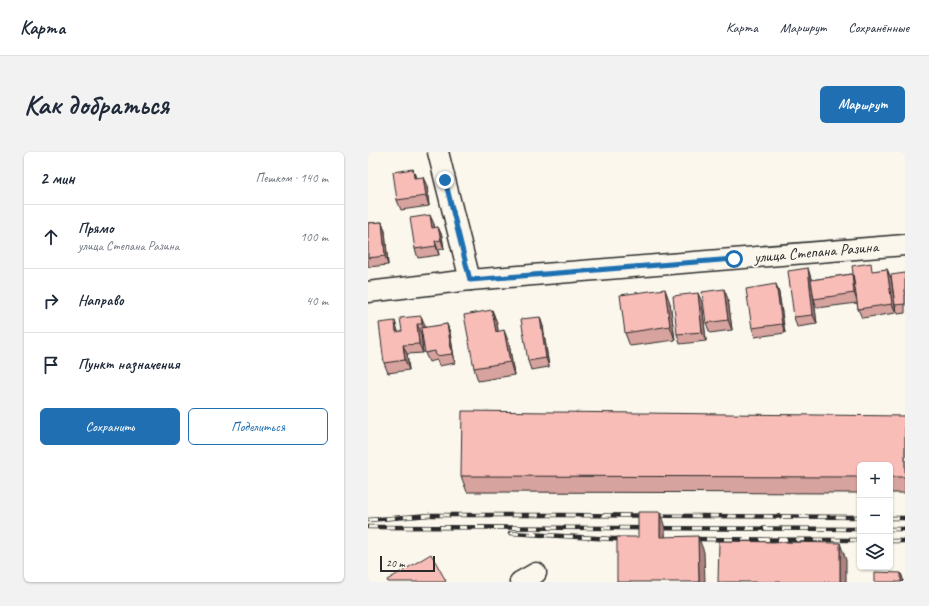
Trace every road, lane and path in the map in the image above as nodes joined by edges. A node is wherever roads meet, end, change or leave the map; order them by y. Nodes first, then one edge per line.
1 (438, 152) edge
2 (905, 245) edge
3 (470, 280) junction
4 (368, 292) edge

1 - 3 street
2 - 3 street, улица Степана Разина
3 - 4 street, улица Степана Разина

